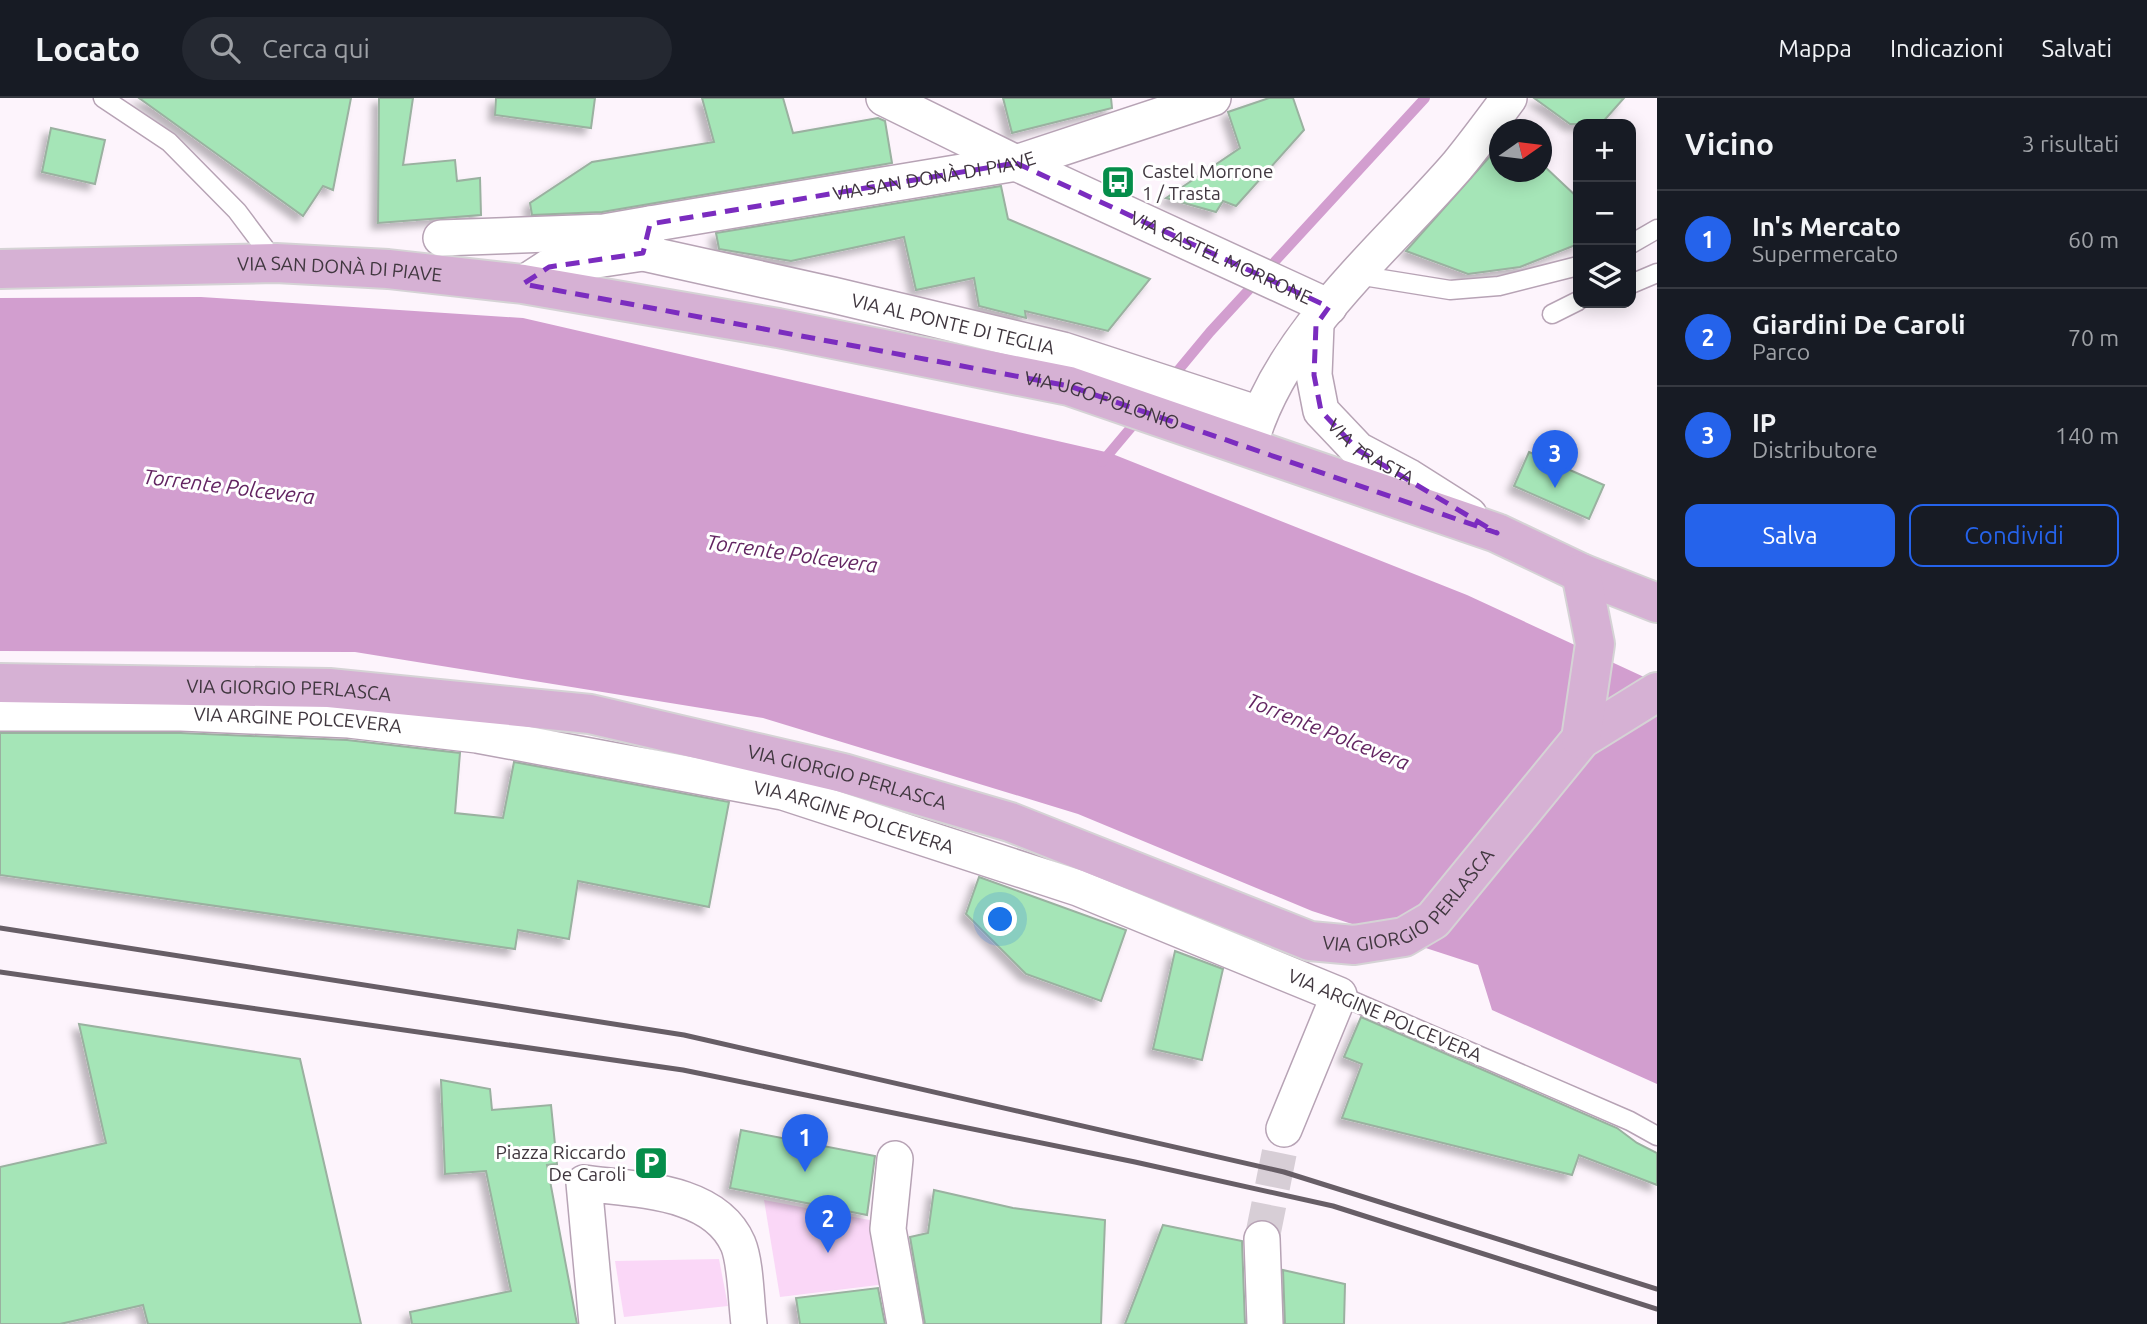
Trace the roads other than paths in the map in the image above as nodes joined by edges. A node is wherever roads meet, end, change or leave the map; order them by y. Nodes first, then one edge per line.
1 (103, 98) edge
2 (884, 98) edge
3 (1213, 98) edge
4 (1509, 98) edge
5 (1163, 105) edge
6 (1016, 163) junction
7 (1657, 229) edge
8 (441, 238) dead end
9 (647, 239) junction
10 (1636, 241) edge
11 (276, 263) junction
12 (1573, 267) edge
13 (0, 268) edge
14 (1657, 273) edge
15 (1357, 275) junction
16 (1636, 282) edge
17 (523, 284) junction
18 (1573, 304) edge
19 (1318, 310) junction
20 (1552, 314) dead end
21 (1110, 383) junction
22 (1239, 426) junction
23 (1497, 533) junction
24 (1585, 586) junction
25 (1657, 603) edge
26 (0, 683) edge
27 (1657, 692) edge
28 (0, 713) edge
29 (1581, 739) junction
30 (1339, 995) junction
31 (1284, 1129) tunnel mouth
32 (1657, 1136) edge
33 (895, 1159) dead end
34 (1262, 1239) tunnel mouth
35 (597, 1324) edge
36 (749, 1324) edge
37 (905, 1324) edge
38 (1265, 1324) edge

1 - 11 lane
2 - 6 street, VIA CASTEL MORRONE
3 - 5 street, VIA SAN DONÀ DI PIAVE
4 - 15 street
5 - 6 street, VIA SAN DONÀ DI PIAVE
6 - 9 street, VIA SAN DONÀ DI PIAVE
6 - 19 street, VIA CASTEL MORRONE
7 - 10 lane
8 - 9 street, VIA SAN DONÀ DI PIAVE
9 - 17 street, VIA SAN DONÀ DI PIAVE
9 - 21 street, VIA AL PONTE DI TEGLIA
11 - 13 main road, VIA SAN DONÀ DI PIAVE
11 - 17 main road, VIA SAN DONÀ DI PIAVE
12 - 15 lane
14 - 16 lane
15 - 19 street
17 - 21 main road, VIA UGO POLONIO
18 - 20 lane
19 - 22 street
19 - 23 street, VIA TRASTA
21 - 22 main road, VIA UGO POLONIO
22 - 23 main road, VIA UGO POLONIO
23 - 24 main road, VIA UGO POLONIO
24 - 25 main road, VIA UGO POLONIO
24 - 29 main road
26 - 29 main road, VIA GIORGIO PERLASCA
27 - 29 main road, VIA GIORGIO PERLASCA
28 - 30 street, VIA ARGINE POLCEVERA
30 - 31 street
30 - 32 lane, VIA ARGINE POLCEVERA
33 - 37 street
34 - 38 street
35 - 36 street

